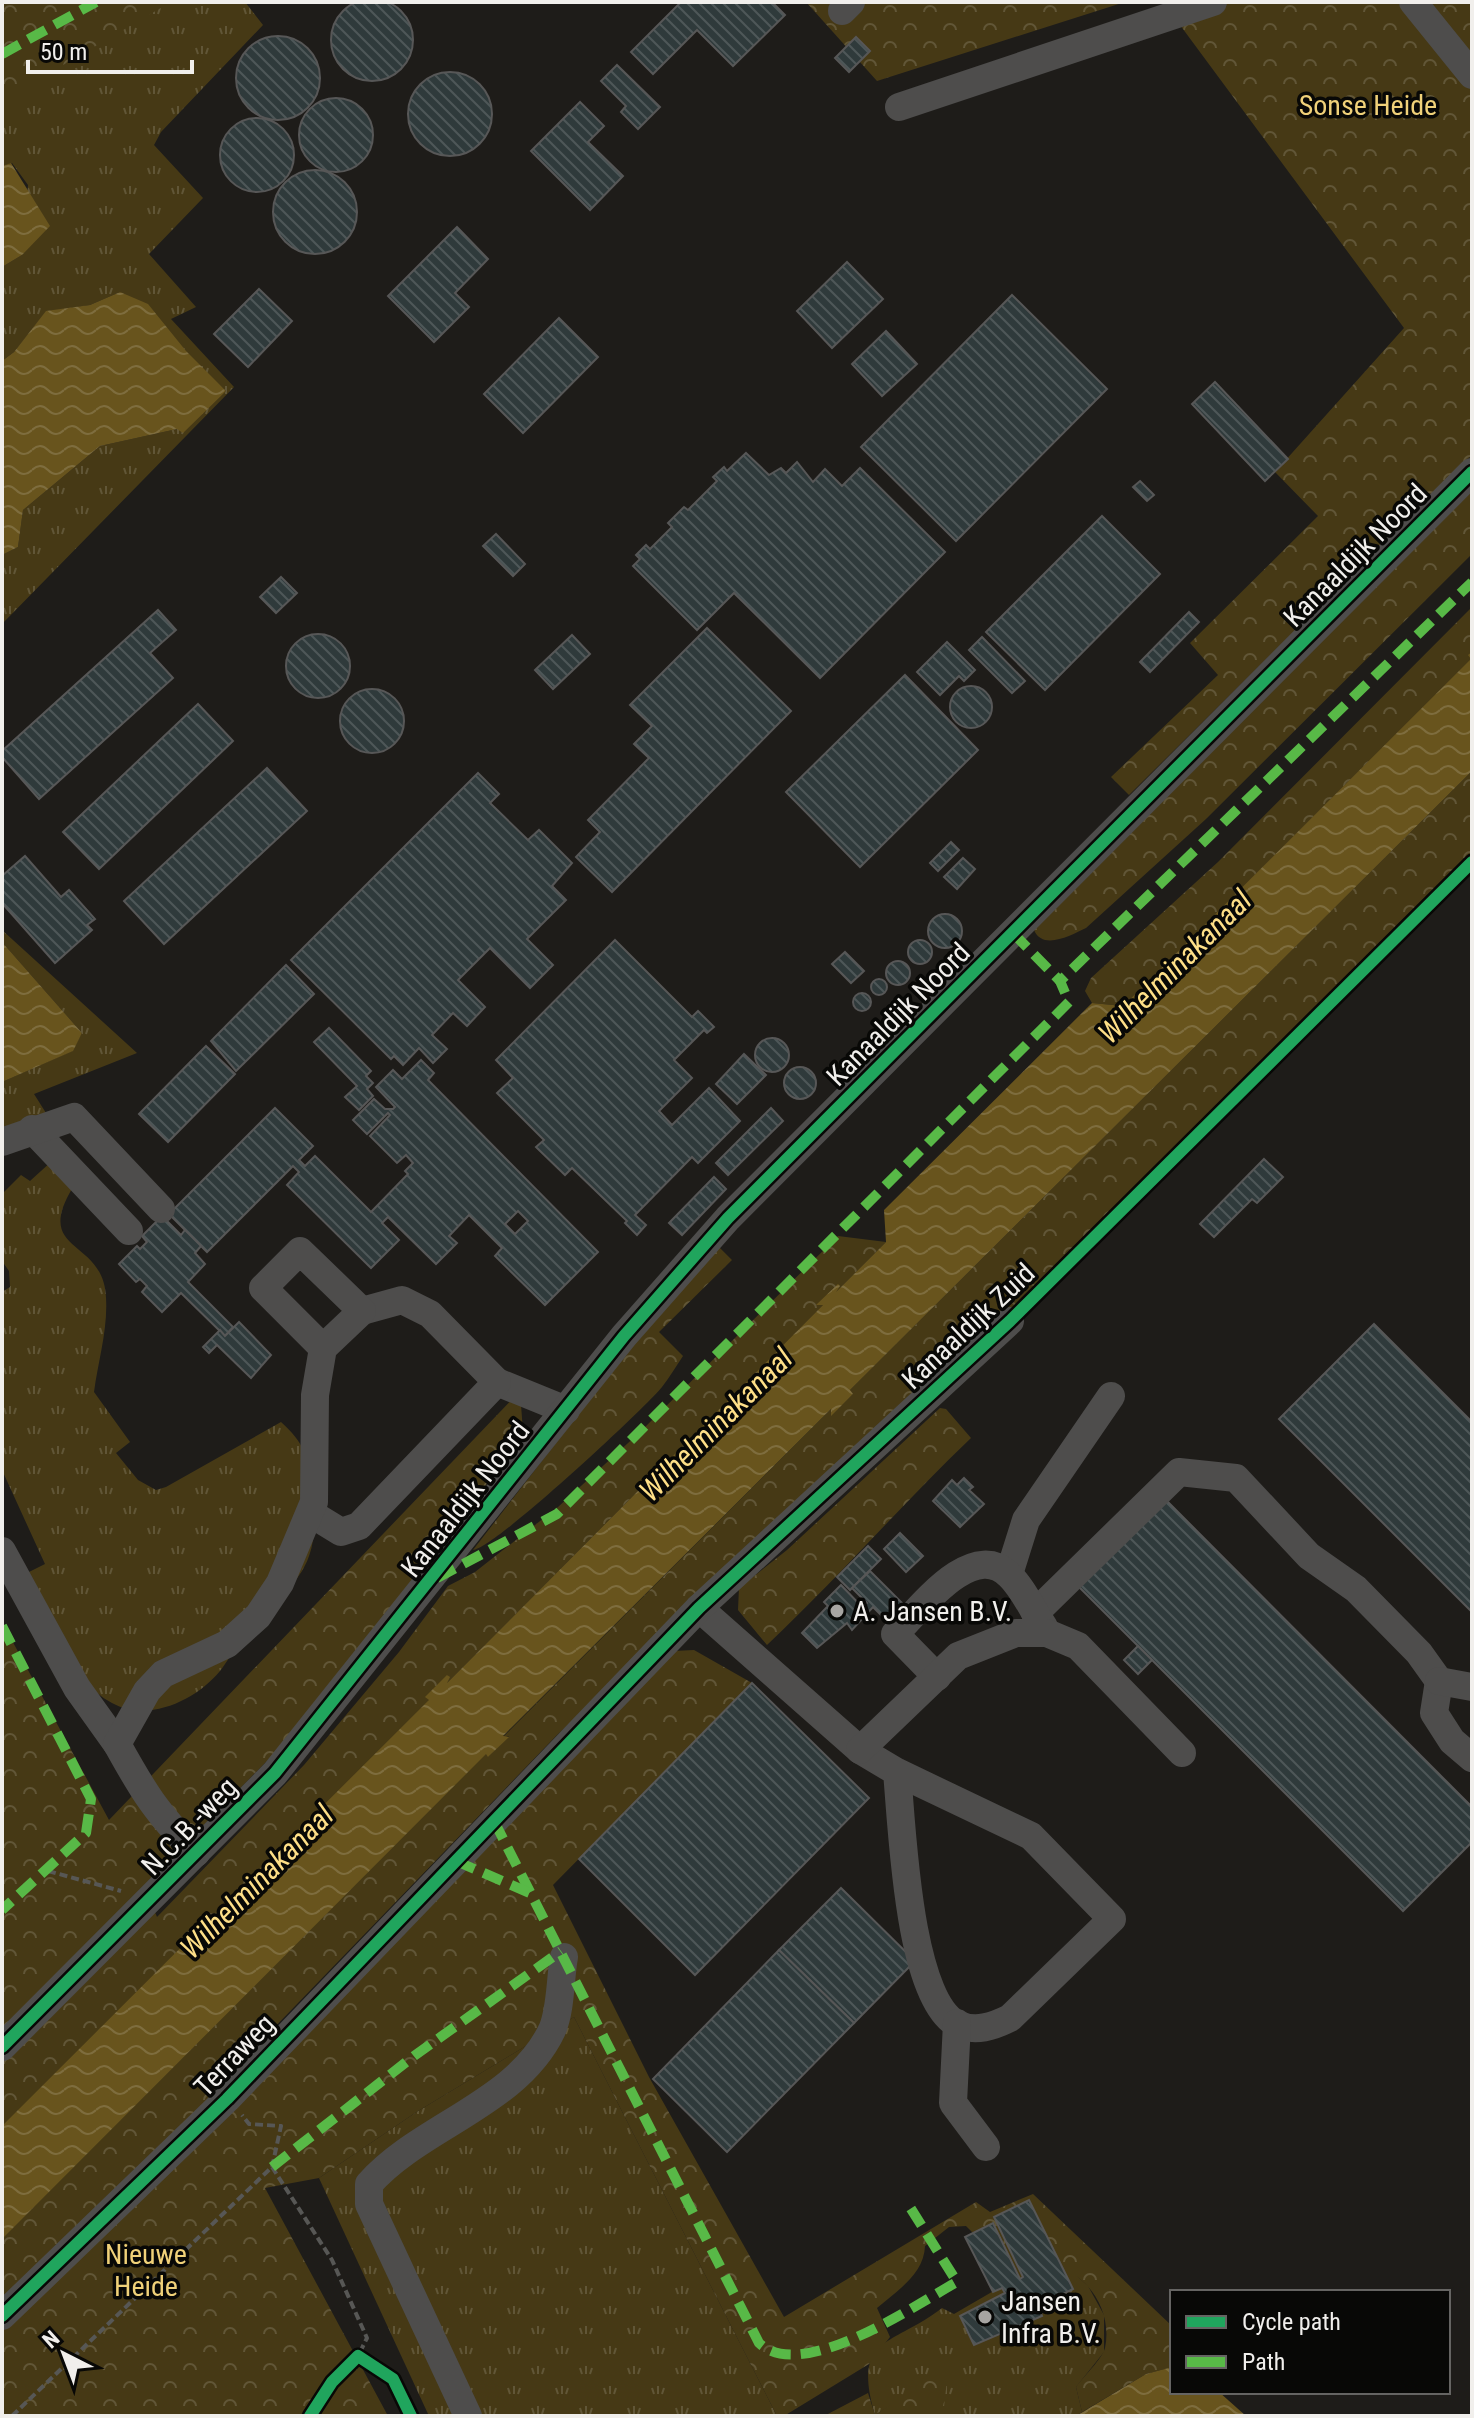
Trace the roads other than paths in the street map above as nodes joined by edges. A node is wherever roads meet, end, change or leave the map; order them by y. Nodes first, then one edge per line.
1 (1213, 2) edge
2 (1413, 2) edge
3 (1472, 75) edge
4 (899, 107) dead end
5 (1472, 472) edge
6 (32, 1129) junction
7 (2, 1142) edge
8 (161, 1209) dead end
9 (129, 1231) dead end
10 (362, 1311) junction
11 (1010, 1321) dead end
12 (323, 1348) junction
13 (497, 1382) junction
14 (1111, 1396) dead end
15 (566, 1410) junction
16 (310, 1513) junction
17 (2, 1551) edge
18 (1009, 1574) junction
19 (699, 1608) junction
20 (1041, 1623) junction
21 (396, 1625) joint
22 (937, 1677) junction
23 (1439, 1681) junction
24 (1472, 1687) edge
25 (117, 1744) junction
26 (860, 1750) junction
27 (1182, 1753) dead end
28 (1472, 1758) edge
29 (897, 1772) junction
30 (494, 1821) joint
31 (196, 1853) junction
32 (564, 1957) dead end
33 (957, 2023) junction
34 (2, 2047) edge
35 (986, 2147) dead end
36 (2, 2316) edge
37 (468, 2416) edge

1 - 4 street
2 - 3 street
5 - 15 street, Kanaaldijk Noord
6 - 7 street
6 - 8 street
6 - 9 street
10 - 12 street
10 - 12 street
10 - 13 street
11 - 19 street, Kanaaldijk Zuid
12 - 16 street
13 - 15 street
13 - 16 street
14 - 18 street
15 - 21 street, Kanaaldijk Noord
16 - 25 street
17 - 25 street
18 - 20 street
18 - 22 street
19 - 26 street
19 - 30 street, Kanaaldijk Zuid
20 - 22 street
20 - 23 street
20 - 27 street
21 - 31 street, N.C.B.-weg
22 - 26 street
23 - 24 street
23 - 28 street
25 - 31 street
26 - 29 street
29 - 33 street
29 - 33 street
30 - 36 street, Terraweg
31 - 34 street, N.C.B.-weg
32 - 37 street
33 - 35 street

